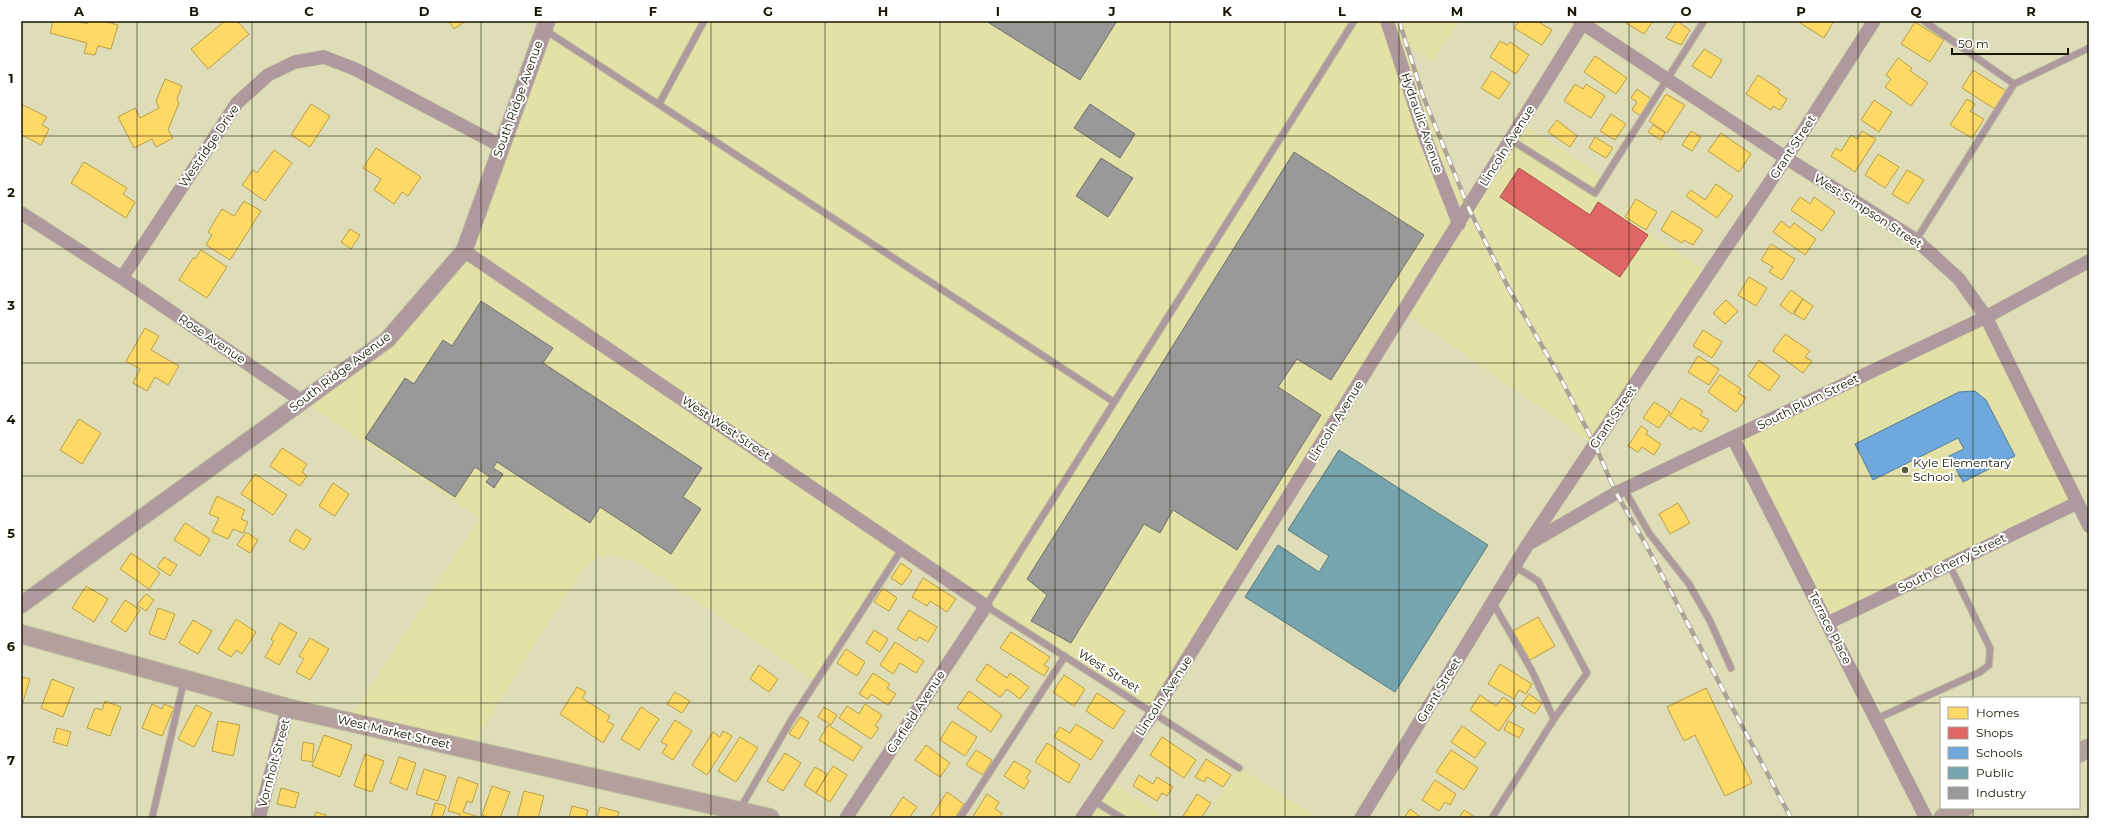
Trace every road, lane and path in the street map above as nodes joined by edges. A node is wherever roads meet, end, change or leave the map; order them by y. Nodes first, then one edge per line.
1 (704, 21) edge
2 (1354, 21) edge
3 (1387, 21) edge
4 (1704, 21) edge
5 (1874, 21) edge
6 (1924, 21) edge
7 (1582, 22) edge
8 (546, 25) edge
9 (2089, 48) edge
10 (1667, 79) junction
11 (2014, 84) junction
12 (659, 104) junction
13 (1511, 140) junction
14 (501, 146) junction
15 (1786, 158) junction
16 (21, 213) edge
17 (1459, 224) junction
18 (1916, 240) junction
19 (464, 251) junction
20 (2089, 261) edge
21 (122, 278) junction
22 (1986, 316) junction
23 (302, 401) junction
24 (1114, 402) junction
25 (1733, 438) junction
26 (1624, 489) junction
27 (2077, 503) junction
28 (2089, 526) edge
29 (1528, 544) junction
30 (902, 549) junction
31 (1949, 564) junction
32 (1514, 566) junction
33 (1493, 602) junction
34 (21, 605) edge
35 (986, 606) junction
36 (1828, 623) junction
37 (21, 634) edge
38 (1064, 656) junction
39 (1731, 668) dead end
40 (184, 679) junction
41 (288, 708) junction
42 (1154, 712) junction
43 (1554, 719) junction
44 (1876, 719) junction
45 (2089, 748) edge
46 (2080, 752) edge
47 (1239, 768) dead end
48 (1094, 801) junction
49 (1962, 809) edge
50 (738, 814) edge
51 (152, 818) edge
52 (259, 818) edge
53 (770, 818) edge
54 (846, 818) edge
55 (960, 818) edge
56 (1082, 818) edge
57 (1122, 818) edge
58 (1361, 818) edge
59 (1492, 818) edge
60 (1926, 818) edge
61 (1943, 818) edge

1 - 12 lane
2 - 24 lane
3 - 17 street, Hydraulic Avenue
4 - 10 lane
5 - 15 street, Grant Street
6 - 11 lane
7 - 10 street, West Simpson Street
7 - 13 street, Lincoln Avenue
8 - 12 lane
8 - 14 street, South Ridge Avenue
9 - 11 lane
10 - 13 lane
10 - 15 street, West Simpson Street
11 - 18 lane
12 - 24 lane
13 - 17 street, Lincoln Avenue
14 - 19 street, South Ridge Avenue
14 - 21 street, Westridge Drive
15 - 18 street, West Simpson Street
15 - 29 street, Grant Street
16 - 21 street
17 - 42 street, Lincoln Avenue
18 - 22 street, West Simpson Street
19 - 23 street, South Ridge Avenue
19 - 30 street, West West Street
20 - 22 street, South Plum Street
21 - 23 street, Rose Avenue
22 - 25 street, South Plum Street
22 - 27 street, West Simpson Street
23 - 34 street, South Ridge Avenue
24 - 35 lane
25 - 26 street, South Plum Street
25 - 36 street, Terrace Place
26 - 29 street, South Plum Street
26 - 39 lane
27 - 28 street, West Simpson Street
27 - 31 street, South Cherry Street
29 - 32 street, Grant Street
30 - 35 street, West West Street
30 - 50 lane
31 - 36 street, South Cherry Street
31 - 44 lane
32 - 33 street, Grant Street
32 - 43 lane
33 - 43 lane
33 - 58 street, Grant Street
35 - 38 lane, West Street
35 - 54 street, Garfield Avenue
36 - 44 street, Terrace Place
37 - 40 main road, West Market Street
38 - 42 lane, West Street
38 - 55 lane
40 - 41 main road, West Market Street
40 - 51 lane
41 - 50 main road, West Market Street
41 - 52 street, Vornholt Street
42 - 47 lane, West Street
42 - 48 street, Lincoln Avenue
43 - 59 lane
44 - 60 street, Terrace Place
45 - 46 main road
48 - 56 street, Lincoln Avenue
48 - 57 lane
49 - 61 main road
50 - 53 main road, West Market Street

